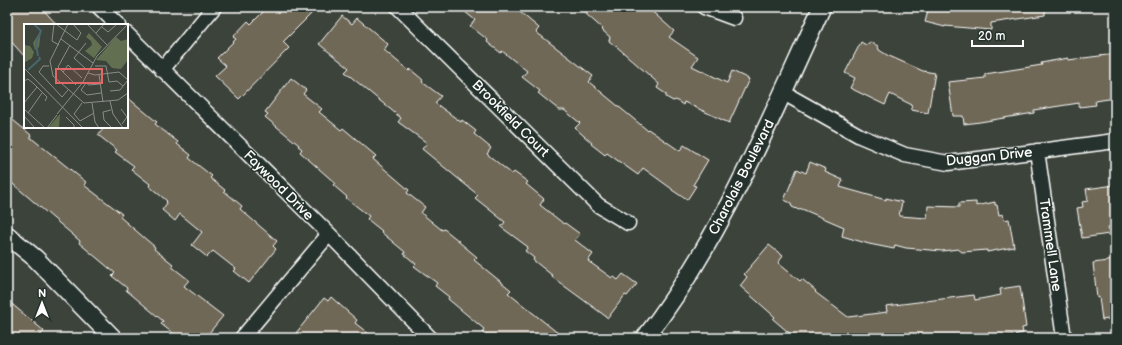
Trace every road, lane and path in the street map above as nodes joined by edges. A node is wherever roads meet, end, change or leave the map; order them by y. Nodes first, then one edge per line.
1 (99, 7) edge
2 (214, 7) edge
3 (398, 7) edge
4 (704, 7) edge
5 (822, 7) edge
6 (734, 18) dead end
7 (117, 24) edge
8 (128, 35) edge
9 (162, 70) junction
10 (782, 92) junction
11 (1115, 140) edge
12 (1037, 152) junction
13 (628, 223) dead end
14 (329, 234) junction
15 (7, 235) edge
16 (113, 338) edge
17 (242, 338) edge
18 (430, 338) edge
19 (645, 338) edge
20 (1064, 338) edge

1 - 7 street
2 - 9 street
3 - 13 street, Brookfield Court
4 - 6 street
5 - 10 street, Charolais Boulevard
8 - 9 street, Faywood Drive
9 - 14 street, Faywood Drive
10 - 12 street, Duggan Drive
10 - 19 street, Charolais Boulevard
11 - 12 street, Duggan Drive
12 - 20 street, Trammell Lane
14 - 17 street
14 - 18 street, Faywood Drive
15 - 16 street

